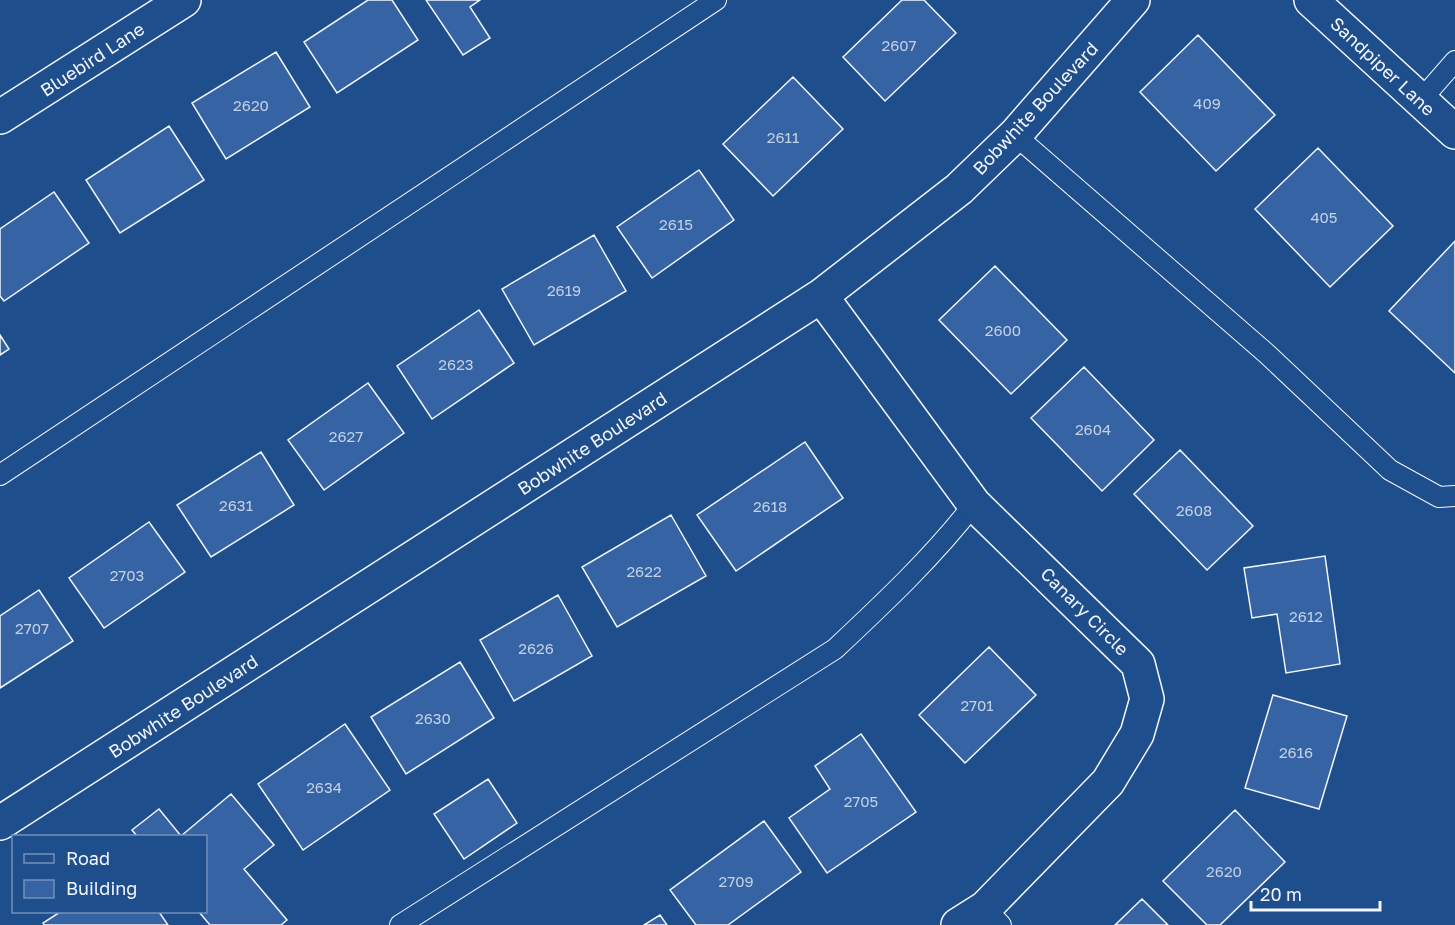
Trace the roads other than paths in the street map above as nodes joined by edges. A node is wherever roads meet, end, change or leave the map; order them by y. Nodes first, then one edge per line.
1 (184, 0) edge
2 (716, 0) edge
3 (1132, 0) edge
4 (1311, 0) edge
5 (1455, 61) edge
6 (1420, 100) junction
7 (0, 117) edge
8 (1455, 132) edge
9 (1015, 135) junction
10 (821, 296) junction
11 (0, 475) edge
12 (1455, 496) edge
13 (974, 504) junction
14 (0, 823) edge
15 (993, 916) edge
16 (400, 925) edge
17 (958, 925) edge

1 - 7 street, Bluebird Lane
2 - 11 lane
3 - 9 street, Bobwhite Boulevard
4 - 6 street, Sandpiper Lane
5 - 6 lane
6 - 8 street, Sandpiper Lane
9 - 10 street, Bobwhite Boulevard
9 - 12 lane
10 - 13 street, Canary Circle
10 - 14 street, Bobwhite Boulevard
13 - 15 street, Canary Circle
13 - 16 lane
15 - 17 street, Canary Circle

